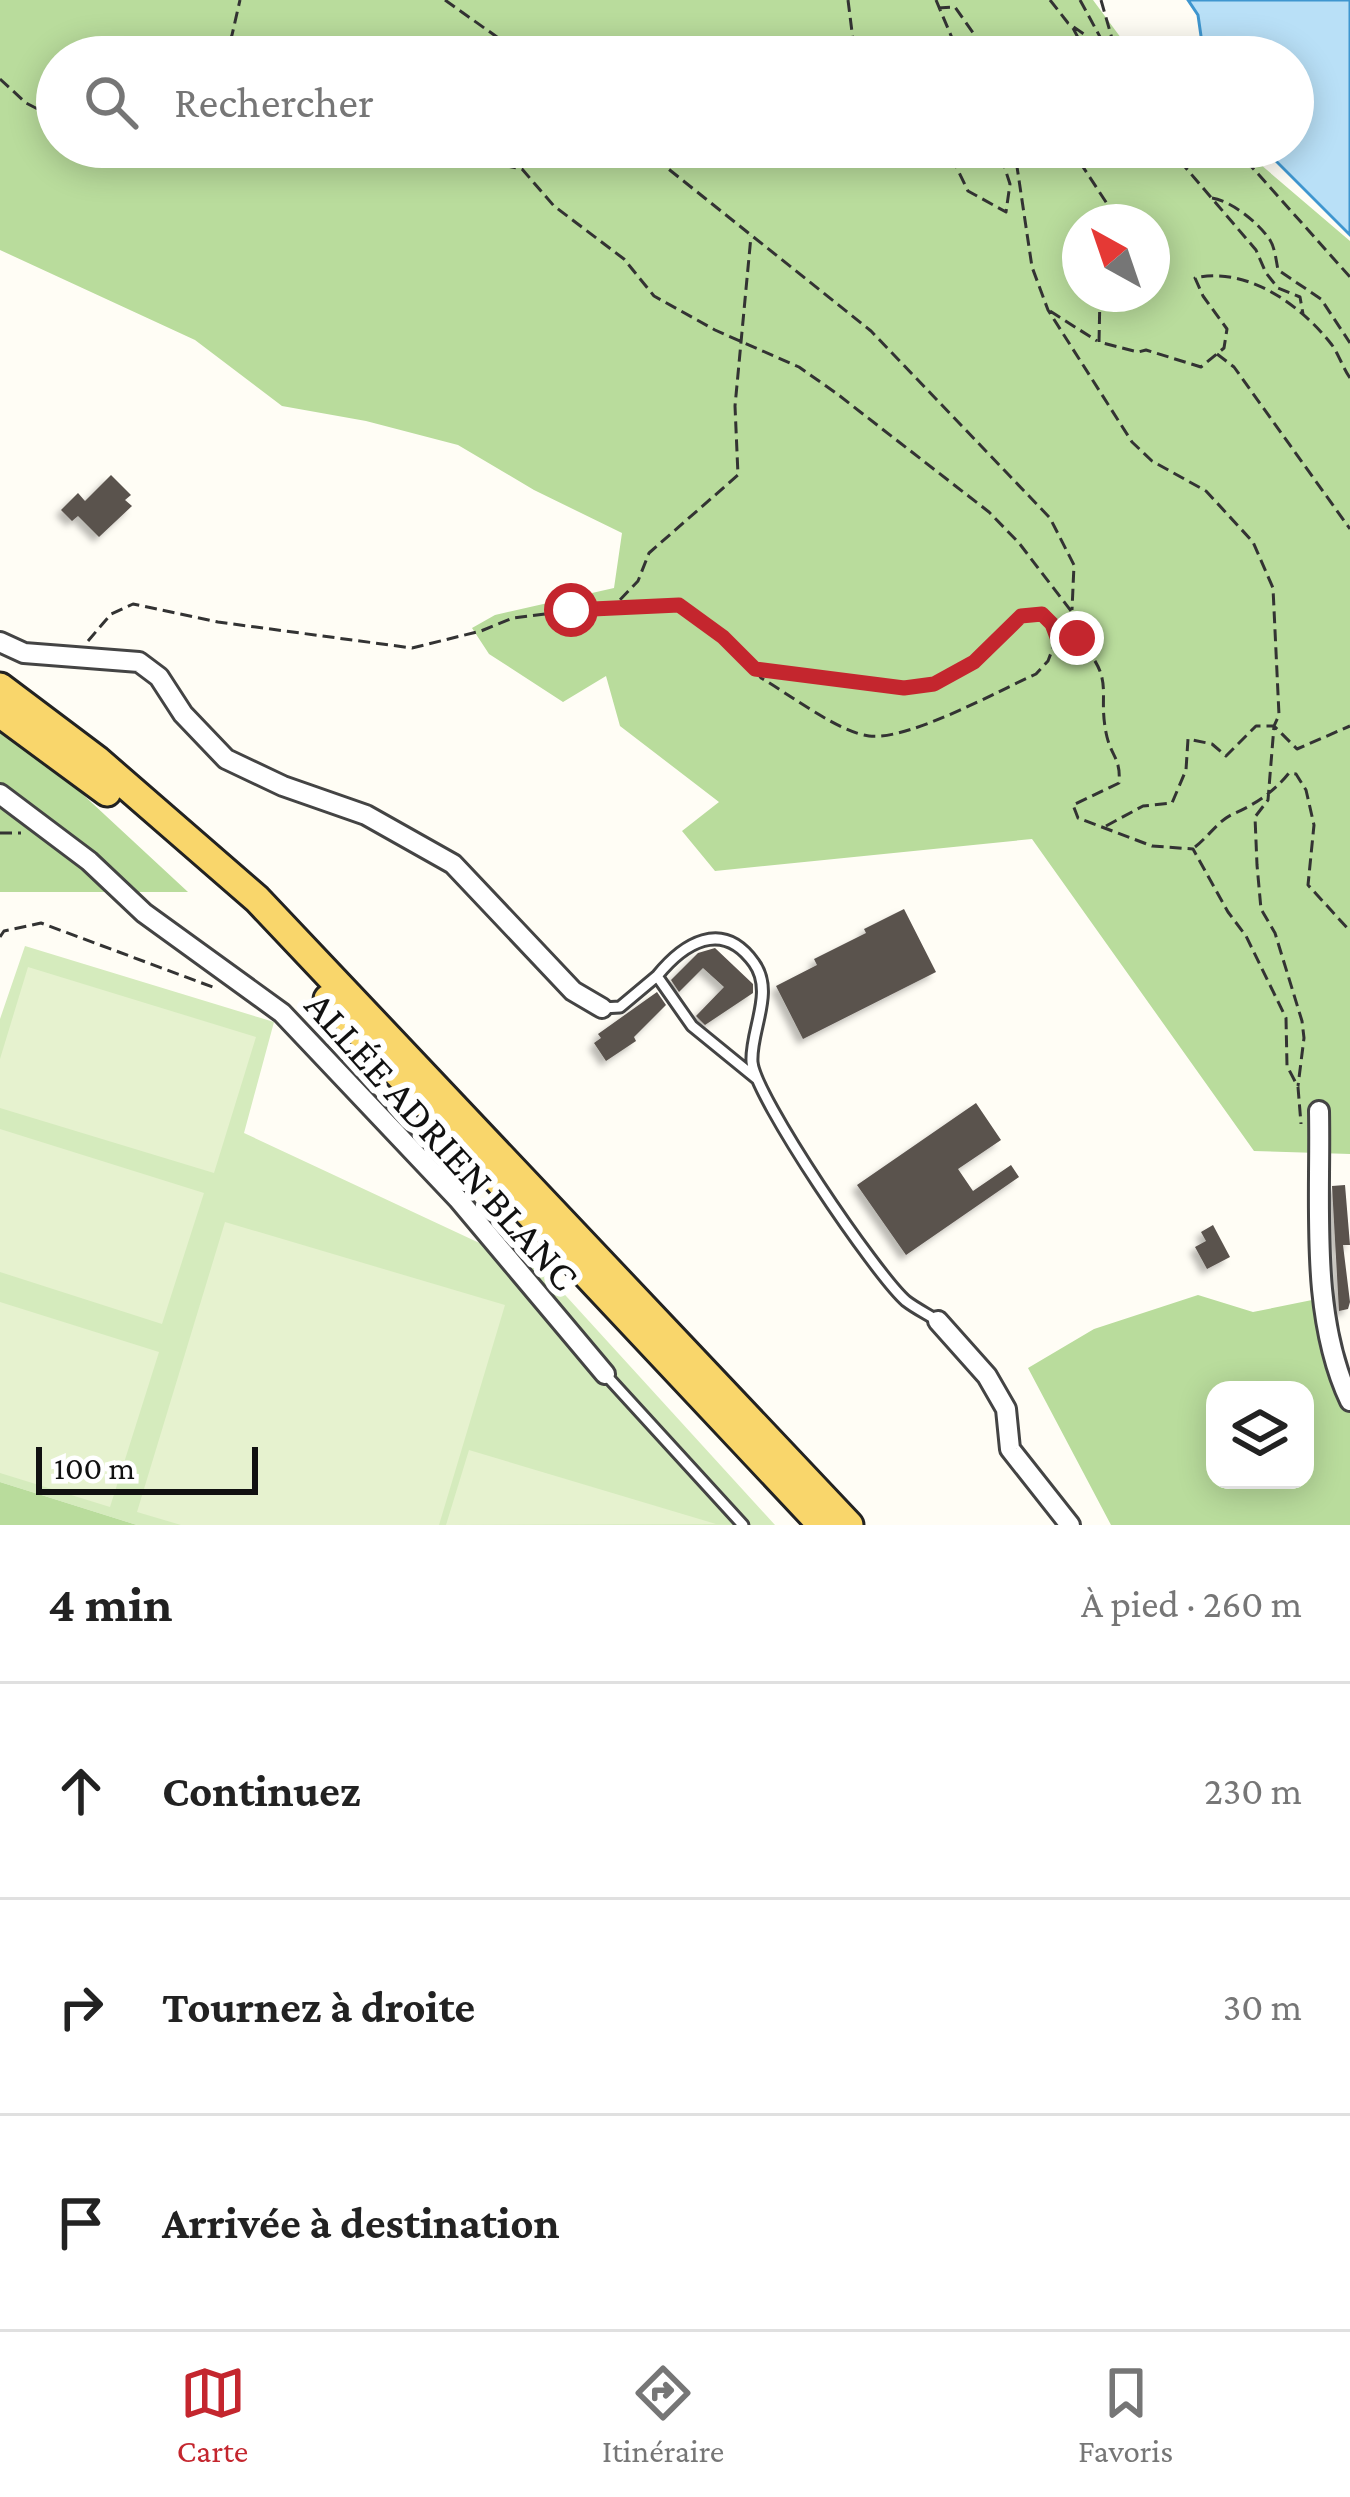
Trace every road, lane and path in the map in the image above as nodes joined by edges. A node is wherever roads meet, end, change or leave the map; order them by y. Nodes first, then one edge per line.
1 (240, 0) edge
2 (445, 0) edge
3 (848, 0) edge
4 (936, 0) edge
5 (1050, 0) edge
6 (1080, 0) edge
7 (1101, 0) edge
8 (938, 8) junction
9 (1072, 26) junction
10 (232, 36) edge
11 (496, 36) edge
12 (852, 36) edge
13 (951, 36) edge
14 (974, 36) edge
15 (1077, 36) edge
16 (1086, 36) edge
17 (1101, 36) edge
18 (1109, 36) edge
19 (0, 79) edge
20 (36, 108) edge
21 (517, 168) edge
22 (667, 168) edge
23 (957, 168) edge
24 (1005, 168) edge
25 (1017, 168) edge
26 (1084, 168) edge
27 (1185, 168) edge
28 (1253, 168) edge
29 (1210, 198) junction
30 (1107, 204) edge
31 (751, 236) junction
32 (1350, 277) edge
33 (1048, 310) junction
34 (1100, 312) edge
35 (1303, 316) junction
36 (1099, 342) junction
37 (742, 343) junction
38 (1350, 343) edge
39 (1216, 354) junction
40 (1350, 378) edge
41 (1350, 529) edge
42 (615, 605) junction
43 (1072, 611) junction
44 (1057, 637) junction
45 (1077, 638) junction
46 (0, 642) edge
47 (77, 657) junction
48 (755, 669) junction
49 (0, 687) edge
50 (0, 712) edge
51 (1274, 726) junction
52 (1350, 726) edge
53 (0, 794) edge
54 (1269, 794) junction
55 (1105, 826) junction
56 (1192, 849) junction
57 (1350, 931) edge
58 (0, 937) edge
59 (657, 976) junction
60 (216, 988) dead end
61 (602, 1008) joint
62 (757, 1079) junction
63 (1298, 1087) junction
64 (1319, 1111) dead end
65 (1319, 1150) junction
66 (938, 1321) joint
67 (605, 1374) joint
68 (1350, 1401) edge
69 (743, 1525) edge
70 (822, 1525) edge
71 (849, 1525) edge
72 (1070, 1525) edge

1 - 10 path
2 - 11 path
3 - 12 path
4 - 8 path
5 - 9 path
6 - 17 path
7 - 18 path
8 - 13 path
8 - 14 path
9 - 15 path
9 - 16 path
19 - 20 path
21 - 37 path
22 - 31 path
23 - 24 path
25 - 33 path
26 - 30 path
27 - 29 path
28 - 32 path
29 - 35 path
29 - 38 path
31 - 37 path
31 - 43 path
33 - 36 path
33 - 51 path
34 - 36 path
35 - 39 path
35 - 40 path
36 - 39 path
37 - 42 path
37 - 43 path
39 - 41 path
42 - 47 path
42 - 48 path
43 - 45 path
44 - 45 path
44 - 48 path
44 - 48 path
45 - 55 path
46 - 47 street
47 - 61 street
49 - 71 main road
50 - 70 main road
51 - 52 path
51 - 54 path
51 - 55 path
53 - 67 street, ALLÉE ADRIEN BLANC
54 - 56 path
54 - 57 path
54 - 63 path
55 - 56 path
56 - 63 path
58 - 60 path
59 - 61 lane
59 - 62 lane
59 - 62 lane
62 - 66 lane
63 - 65 path
64 - 65 street
65 - 68 street
66 - 72 street
67 - 69 lane, ALLÉE ADRIEN BLANC

